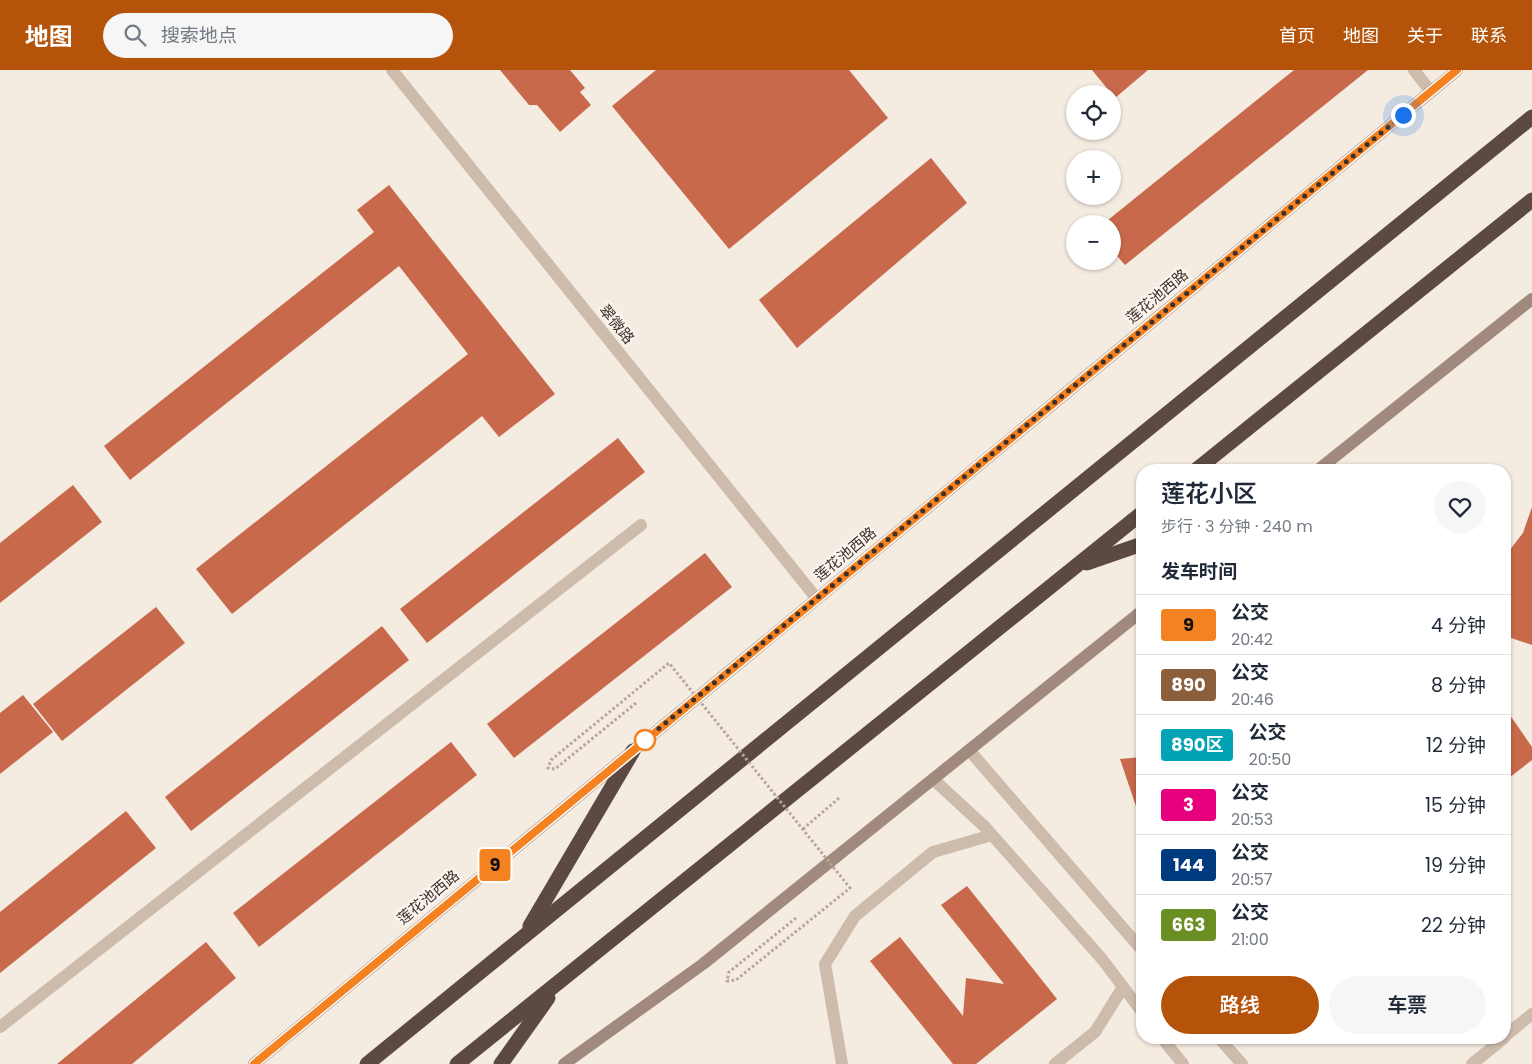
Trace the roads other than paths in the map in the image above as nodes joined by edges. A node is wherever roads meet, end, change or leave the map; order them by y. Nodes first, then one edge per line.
1 (392, 70) edge
2 (1414, 70) edge
3 (1457, 70) edge
4 (1431, 92) junction
5 (1532, 117) edge
6 (1532, 200) edge
7 (1532, 298) edge
8 (1203, 464) edge
9 (1325, 464) edge
10 (1136, 518) edge
11 (640, 525) dead end
12 (1136, 546) edge
13 (1076, 566) junction
14 (817, 599) junction
15 (1136, 616) edge
16 (969, 750) junction
17 (633, 751) junction
18 (932, 779) junction
19 (992, 835) junction
20 (525, 935) junction
21 (1136, 943) edge
22 (559, 982) junction
23 (1123, 987) junction
24 (1136, 1004) edge
25 (1532, 1014) edge
26 (0, 1027) edge
27 (1511, 1031) edge
28 (1167, 1044) edge
29 (1224, 1044) edge
30 (1496, 1044) edge
31 (254, 1064) edge
32 (367, 1064) edge
33 (457, 1064) edge
34 (501, 1064) edge
35 (564, 1064) edge
36 (842, 1064) edge
37 (1054, 1064) edge
38 (1183, 1064) edge
39 (1242, 1064) edge
40 (1472, 1064) edge

1 - 14 street, 翠微路
2 - 4 street
3 - 4 street, 莲花池西路
4 - 14 street, 莲花池西路
5 - 20 highway
6 - 8 highway
7 - 9 street
10 - 13 highway
11 - 26 street
12 - 13 highway
13 - 22 highway
14 - 17 street, 莲花池西路
15 - 16 street
16 - 18 street
16 - 21 street
17 - 20 highway
17 - 31 street, 莲花池西路
18 - 19 street
18 - 35 street
19 - 23 street
19 - 36 street
20 - 32 highway
22 - 33 highway
22 - 34 highway
23 - 24 street
23 - 37 street
25 - 27 street
28 - 38 street
29 - 39 street
30 - 40 street

